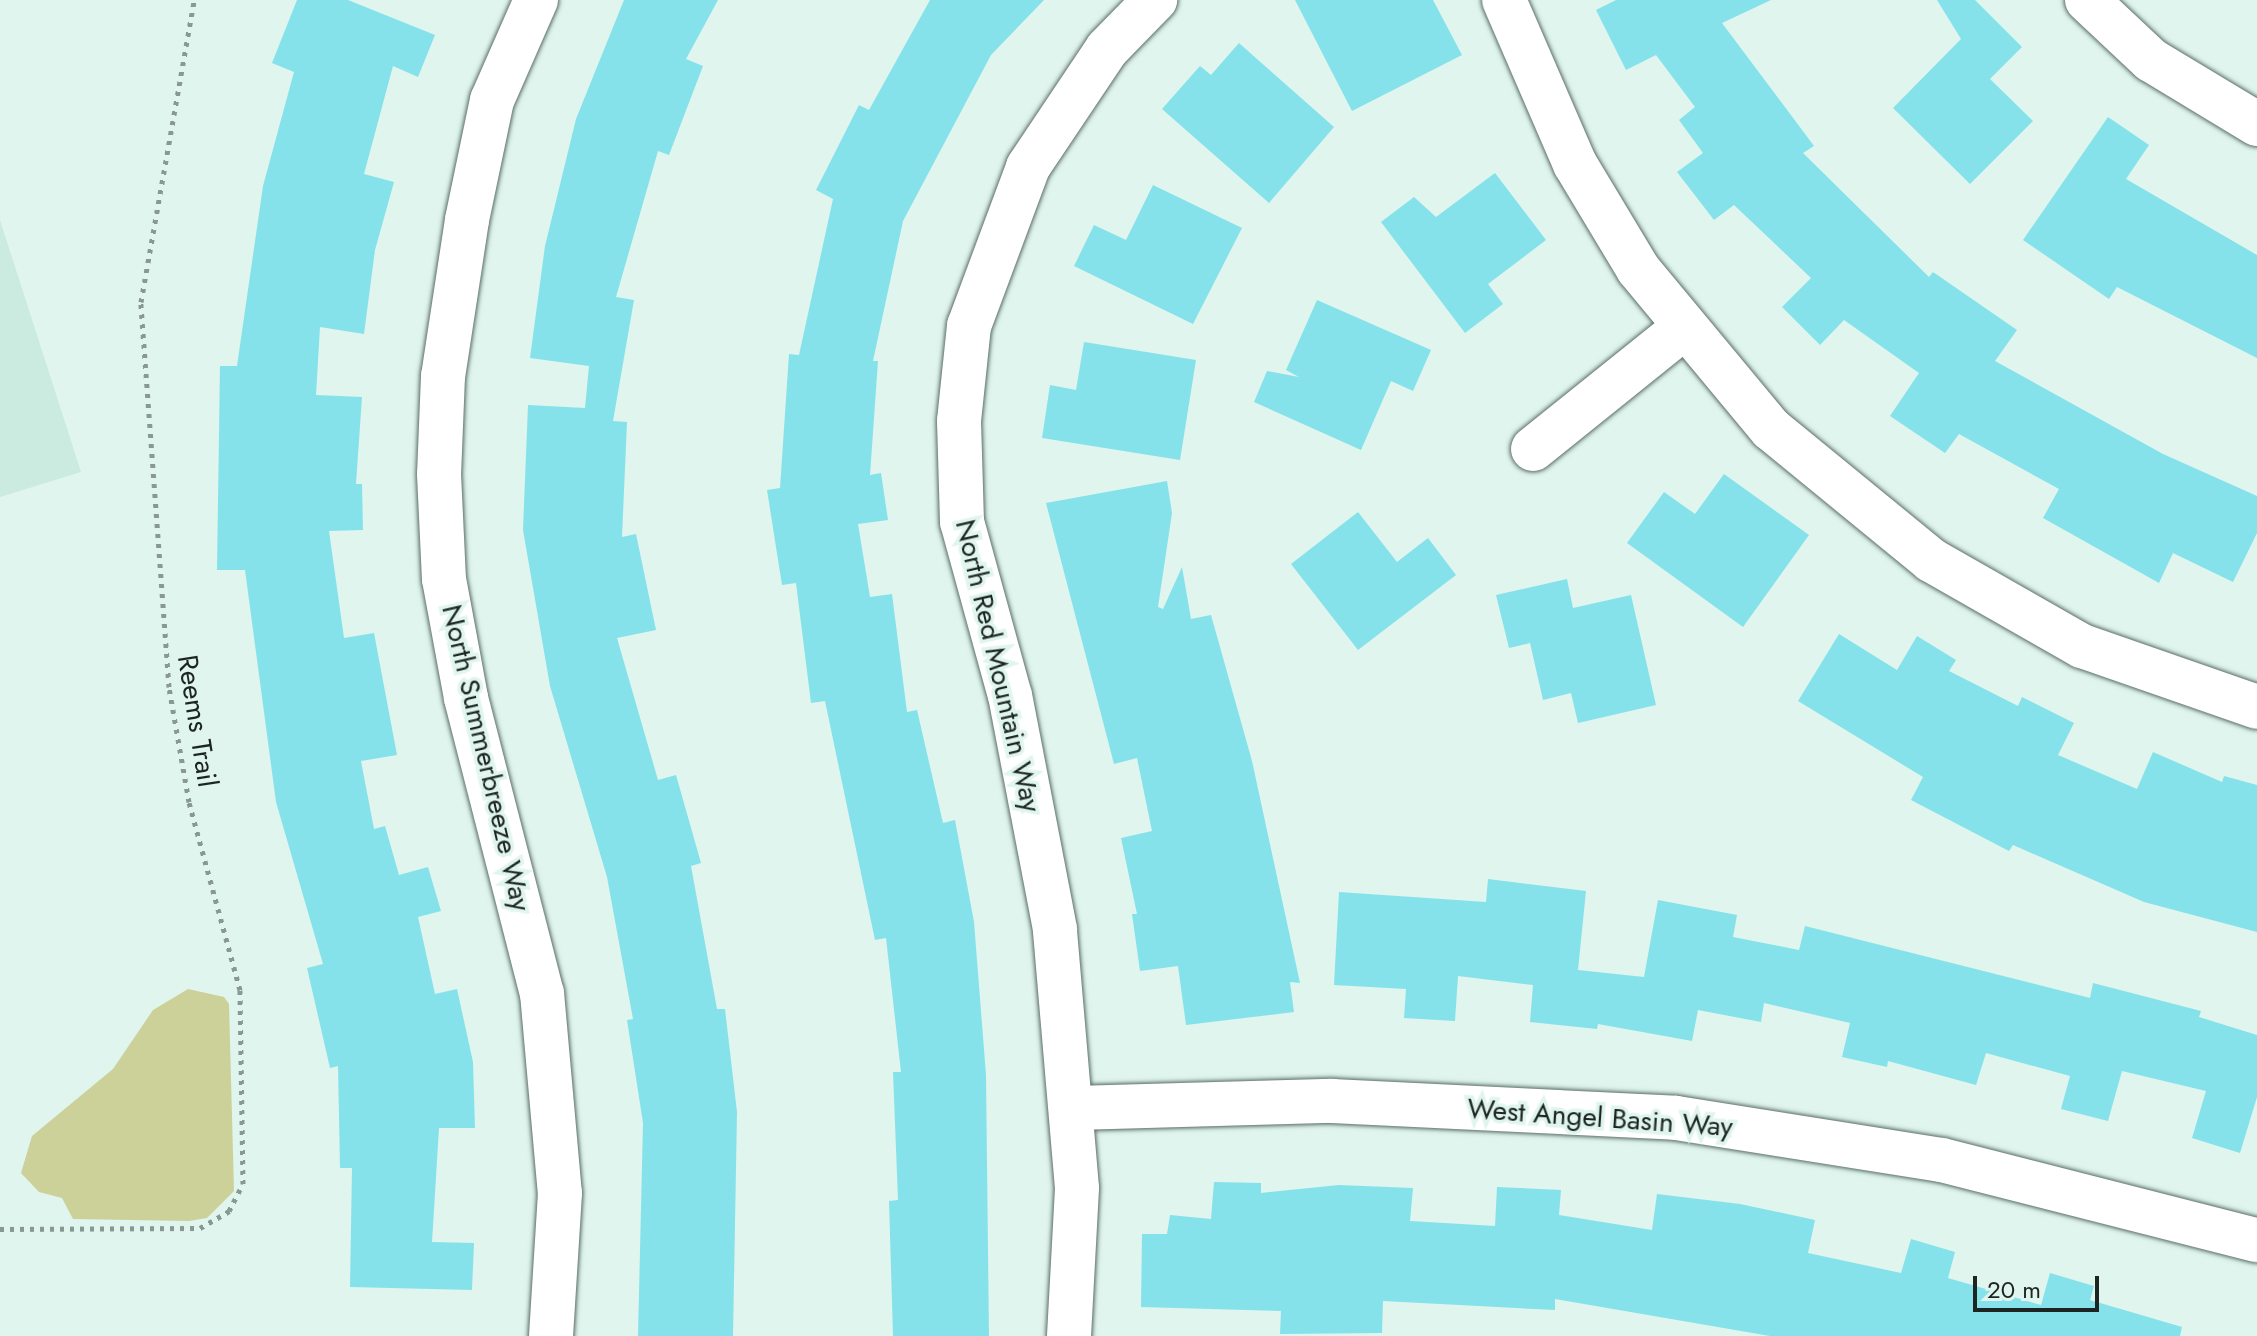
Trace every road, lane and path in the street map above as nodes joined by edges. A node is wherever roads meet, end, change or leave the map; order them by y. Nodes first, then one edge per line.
1 (194, 0) edge
2 (536, 0) edge
3 (1155, 0) edge
4 (1504, 0) edge
5 (2087, 0) edge
6 (2257, 124) edge
7 (1682, 329) junction
8 (1533, 449) dead end
9 (2257, 707) edge
10 (1075, 1108) junction
11 (0, 1229) edge
12 (2257, 1240) edge
13 (551, 1336) edge
14 (1069, 1336) edge

1 - 11 path, Reems Trail
2 - 13 street, North Summerbreeze Way
3 - 10 street, North Red Mountain Way
4 - 7 street
5 - 6 street
7 - 8 street
7 - 9 street
10 - 12 street, West Angel Basin Way
10 - 14 street, North Red Mountain Way

